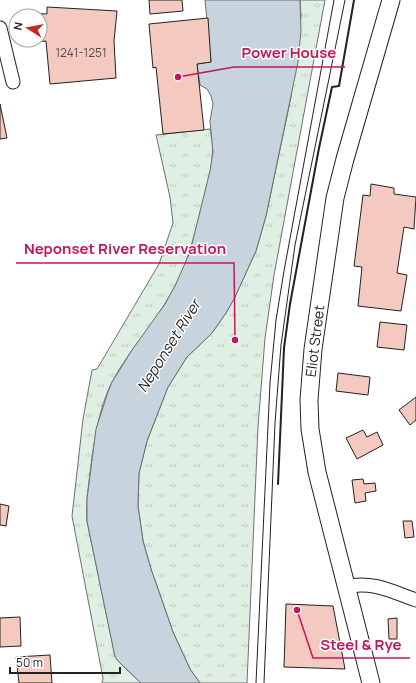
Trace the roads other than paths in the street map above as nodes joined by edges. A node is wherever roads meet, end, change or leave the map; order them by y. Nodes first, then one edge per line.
1 (391, 0) edge
2 (0, 28) edge
3 (13, 82) dead end
4 (346, 586) junction
5 (416, 600) edge
6 (371, 683) edge

1 - 4 street, Eliot Street
2 - 3 street
4 - 5 street
4 - 6 street, Eliot Street

